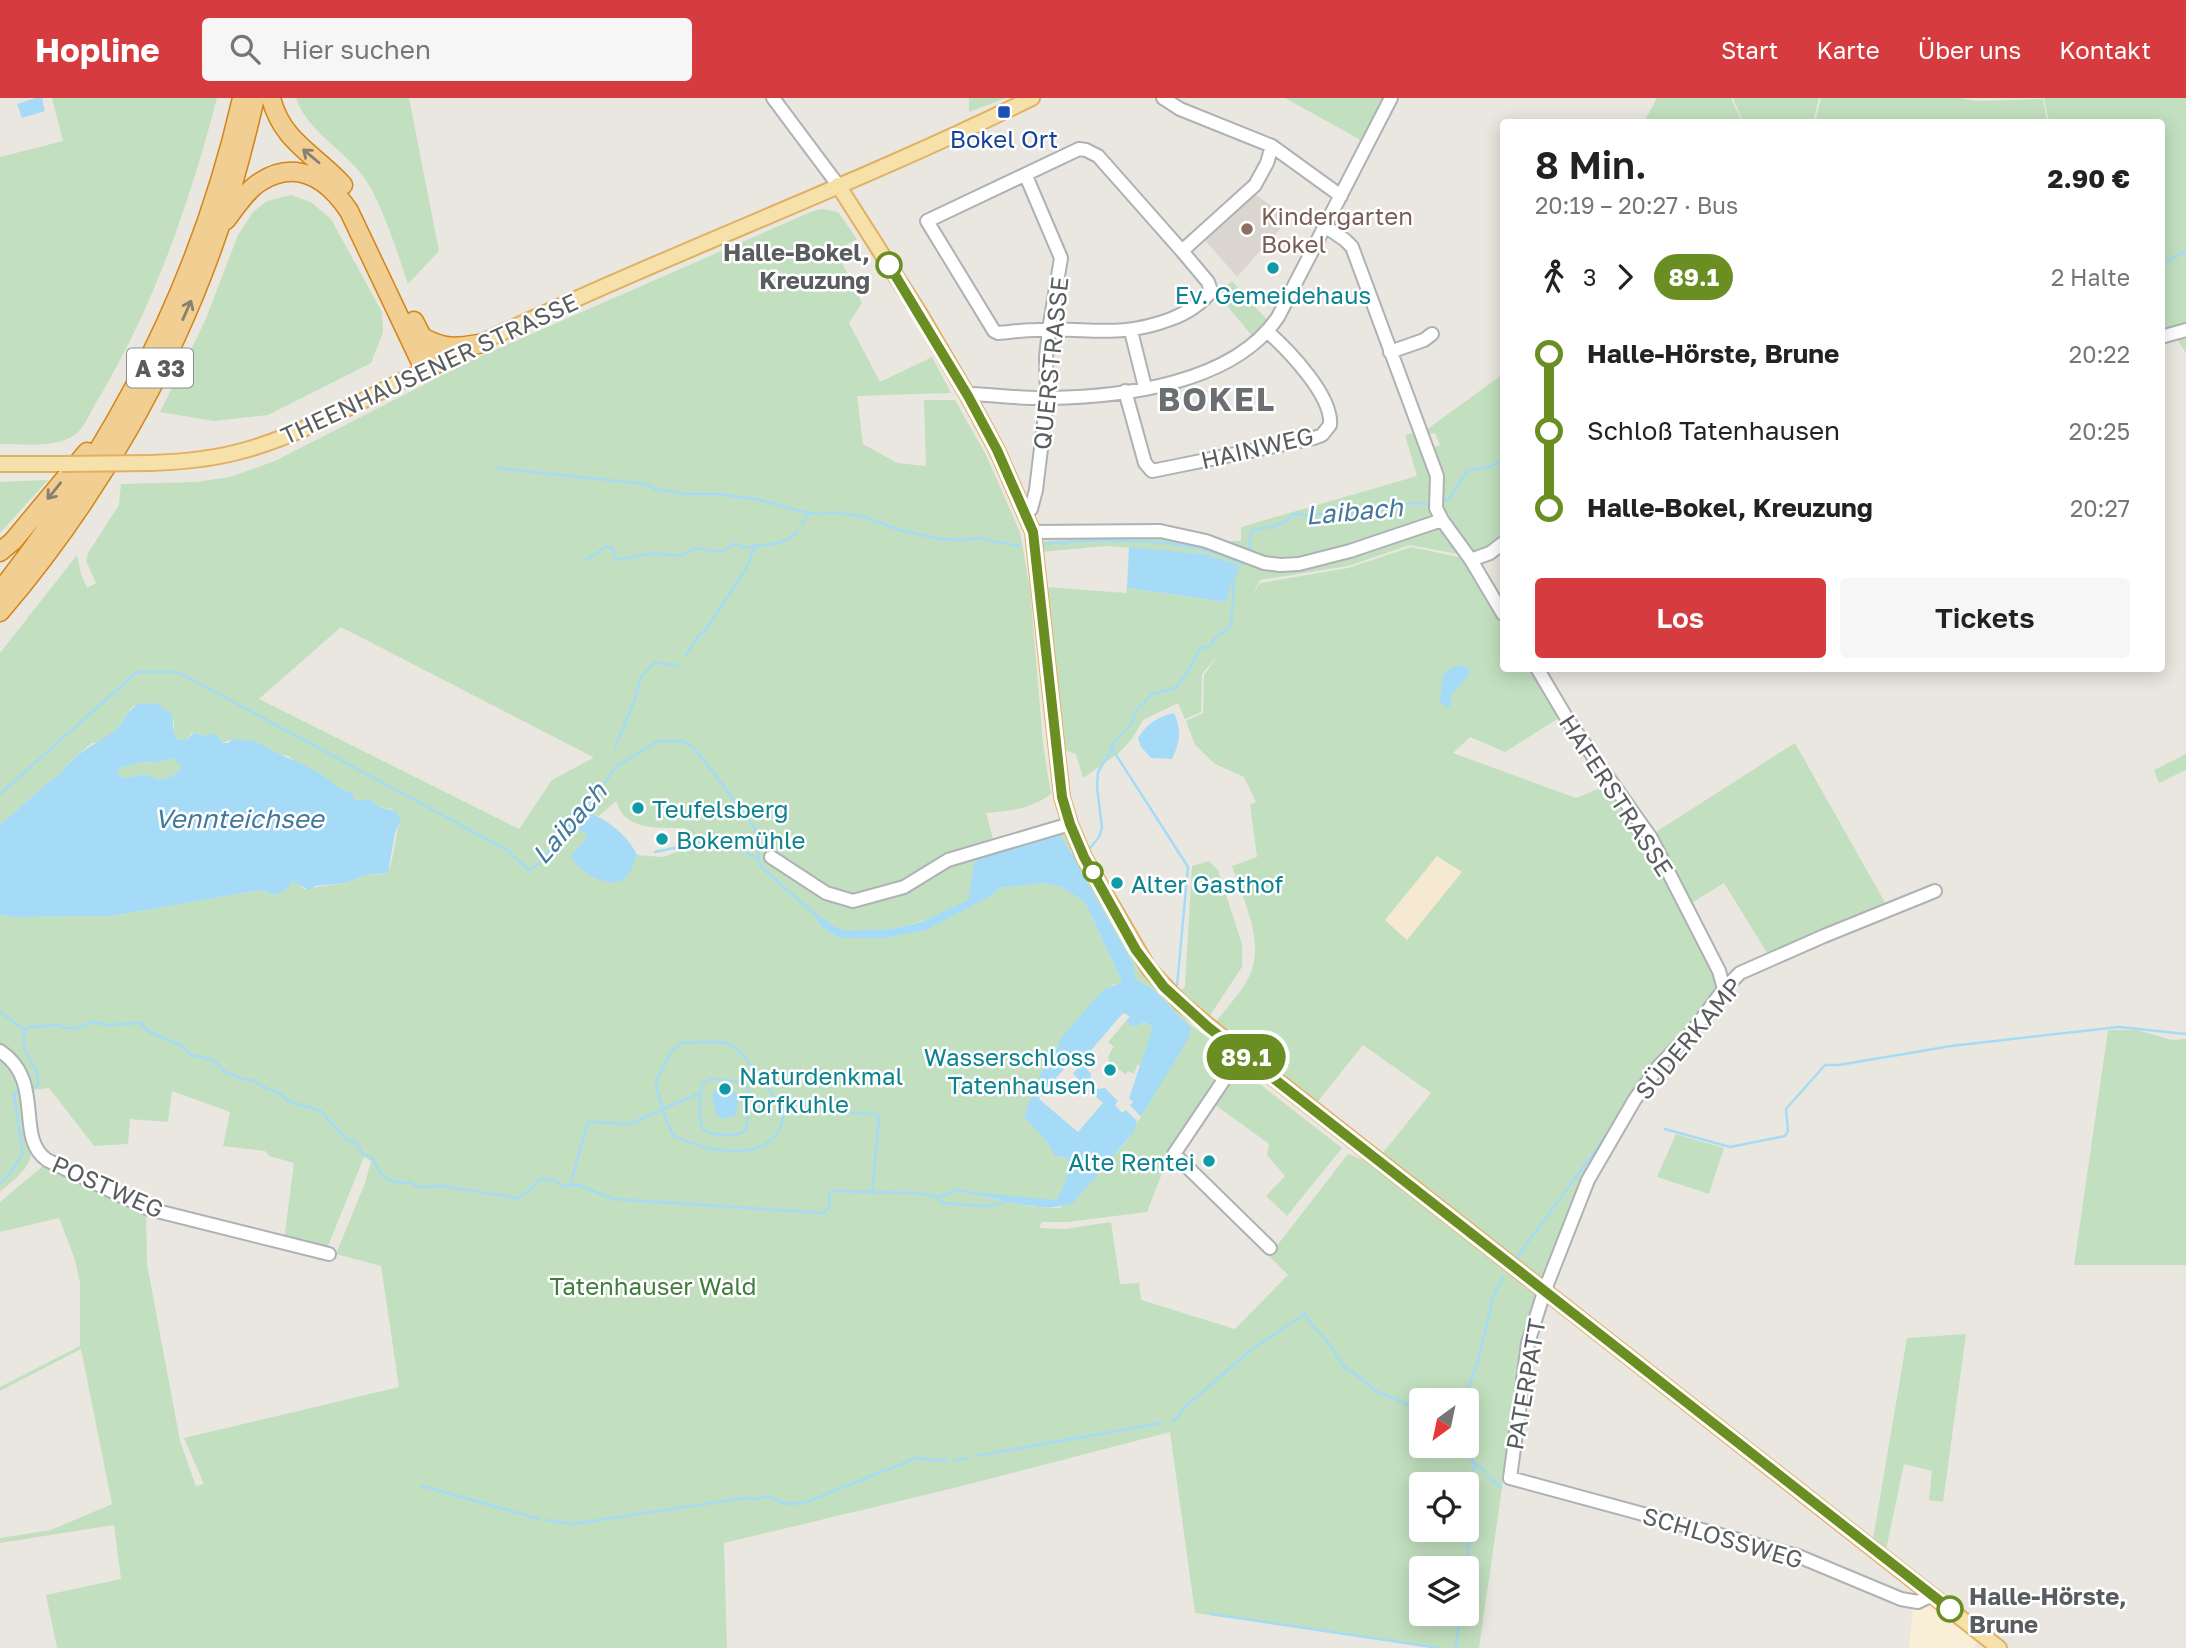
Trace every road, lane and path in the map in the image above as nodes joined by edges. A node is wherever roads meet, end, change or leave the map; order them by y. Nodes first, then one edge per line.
1 (242, 98) edge
2 (256, 98) edge
3 (271, 98) edge
4 (773, 98) edge
5 (1032, 98) edge
6 (1164, 98) edge
7 (1391, 98) edge
8 (1272, 146) junction
9 (1026, 176) junction
10 (838, 185) junction
11 (1342, 196) junction
12 (1326, 227) junction
13 (220, 228) junction
14 (1182, 251) junction
15 (1049, 330) junction
16 (2186, 330) edge
17 (1131, 331) junction
18 (1268, 332) junction
19 (1432, 334) dead end
20 (2165, 336) edge
21 (422, 337) junction
22 (479, 344) junction
23 (1390, 352) junction
24 (430, 366) junction
25 (1145, 387) junction
26 (1125, 391) junction
27 (968, 396) junction
28 (1047, 398) junction
29 (128, 401) junction
30 (0, 464) edge
31 (1025, 512) junction
32 (1442, 520) junction
33 (1033, 532) junction
34 (1500, 545) edge
35 (0, 552) edge
36 (1471, 561) junction
37 (0, 591) edge
38 (1500, 609) edge
39 (0, 612) edge
40 (1539, 672) edge
41 (1070, 824) junction
42 (771, 857) dead end
43 (1936, 891) dead end
44 (1714, 960) junction
45 (1740, 973) junction
46 (1724, 989) junction
47 (0, 1051) edge
48 (1242, 1054) junction
49 (1270, 1248) dead end
50 (329, 1254) dead end
51 (1544, 1292) junction
52 (1510, 1478) joint
53 (1932, 1595) junction
54 (1999, 1648) edge

1 - 29 highway, A 33
2 - 13 highway, A 33
21 -> 3 highway
4 - 10 street
5 - 10 main road, THEENHAUSENER STRASSE
6 - 8 street
7 - 11 street
8 - 11 street
8 - 14 street
9 - 14 street
9 - 15 street, QUERSTRASSE
9 - 15 street
10 - 22 main road, THEENHAUSENER STRASSE
10 - 27 main road
11 - 12 street
12 - 18 street
12 - 23 street
13 - 24 highway
39 -> 13 highway, A 33
14 - 17 street
15 - 17 street
15 - 28 street, QUERSTRASSE
16 - 20 street
17 - 25 street
18 - 25 street
18 - 26 street, HAINWEG
19 - 23 street
21 - 22 highway
21 - 24 highway
22 - 24 main road, THEENHAUSENER STRASSE
23 - 32 street
24 - 30 main road, THEENHAUSENER STRASSE, bridge
25 - 26 street
26 - 28 street
27 - 28 street
27 - 31 main road
28 - 31 street, QUERSTRASSE
29 -> 35 highway
29 - 37 highway, A 33
31 - 33 main road
32 - 33 street
32 - 36 street
33 - 41 main road
34 - 36 street
36 - 38 street
40 - 44 street, HAFERSTRASSE
41 - 42 street
41 - 48 main road
43 - 45 street, SÜDERKAMP
44 - 45 street
44 - 46 street, HAFERSTRASSE
45 - 46 street, SÜDERKAMP
46 - 51 street, SÜDERKAMP
47 - 50 street, POSTWEG
48 - 49 street
48 - 51 main road
51 - 52 street, PATERPATT
51 - 53 main road
52 - 53 street, SCHLOSSWEG
53 - 54 main road

